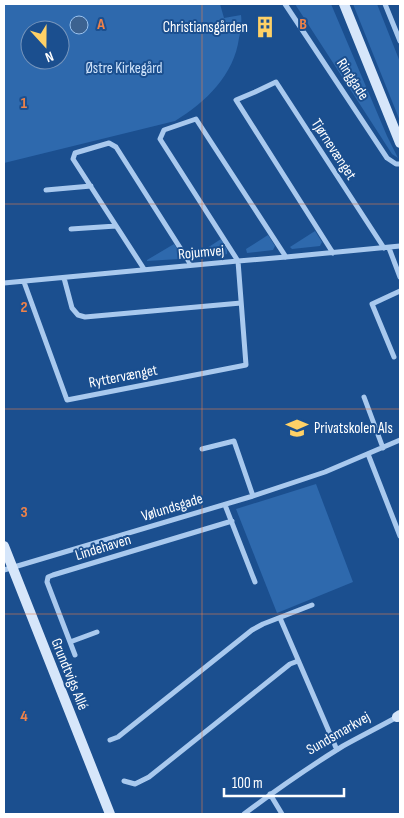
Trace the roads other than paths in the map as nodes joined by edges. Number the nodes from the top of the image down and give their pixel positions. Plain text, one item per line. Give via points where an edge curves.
1 (285, 4) edge
2 (344, 4) edge
3 (385, 4) edge
4 (400, 41) edge
5 (400, 143) edge
6 (400, 164) edge
7 (90, 186) junction
8 (46, 190) dead end
9 (116, 226) junction
10 (72, 229) dead end
11 (400, 246) edge
12 (386, 248) junction
13 (333, 252) junction
14 (286, 257) junction
15 (238, 260) junction
16 (191, 265) junction
17 (144, 270) junction
18 (400, 277) edge
19 (64, 278) junction
20 (24, 282) junction
21 (4, 283) edge
22 (400, 291) edge
23 (241, 303) junction
24 (394, 357) dead end
25 (364, 396) dead end
26 (400, 440) edge
27 (383, 448) junction
28 (202, 449) dead end
29 (368, 454) junction
30 (253, 496) junction
31 (225, 505) junction
32 (232, 521) junction
33 (400, 536) edge
34 (4, 546) edge
35 (8, 569) edge
36 (256, 582) dead end
37 (312, 605) dead end
38 (280, 618) junction
39 (97, 632) dead end
40 (70, 642) junction
41 (75, 655) dead end
42 (298, 660) junction
43 (399, 716) edge
44 (110, 740) dead end
45 (337, 750) junction
46 (124, 781) dead end
47 (270, 794) junction
48 (108, 814) edge
49 (244, 814) edge
50 (282, 814) edge

1 - 6 street, Ringgade via 387,158
2 - 5 street, Ringgade
3 - 4 street
7 - 8 street
7 - 9 street
7 - 16 street via 73,159 75,152 109,143 116,147
9 - 10 street
9 - 17 street
11 - 12 street, Rojumvej
12 - 13 street, Rojumvej
12 - 13 street, Tjørnevænget via 276,82 236,100
12 - 18 street
13 - 14 street, Rojumvej
14 - 15 street, Rojumvej
14 - 15 street via 196,119 164,130 160,139
15 - 16 street, Rojumvej
15 - 23 street, Ryttervænget
16 - 17 street, Rojumvej
17 - 19 street, Rojumvej
19 - 20 street, Rojumvej
19 - 23 street via 72,308 85,317
20 - 21 street, Rojumvej
20 - 23 street, Ryttervænget via 67,400 246,365
22 - 24 street via 372,304
25 - 27 street
26 - 27 street, Vølundsgade
27 - 29 street, Vølundsgade
28 - 30 street via 234,441
29 - 30 street, Vølundsgade
29 - 33 street
30 - 31 street, Vølundsgade
31 - 32 street
31 - 35 street, Vølundsgade
32 - 36 street
32 - 40 street, Lindehaven via 48,577 47,582
34 - 35 street, Grundtvigs Allé
35 - 48 street, Grundtvigs Allé
37 - 38 street
38 - 42 street
38 - 44 street via 252,630 118,737
39 - 40 street
40 - 41 street, Lindehaven
42 - 45 street
42 - 46 street via 149,777 136,784
43 - 45 street, Sundsmarkvej
45 - 47 street, Sundsmarkvej
47 - 49 street, Sundsmarkvej
47 - 50 street

